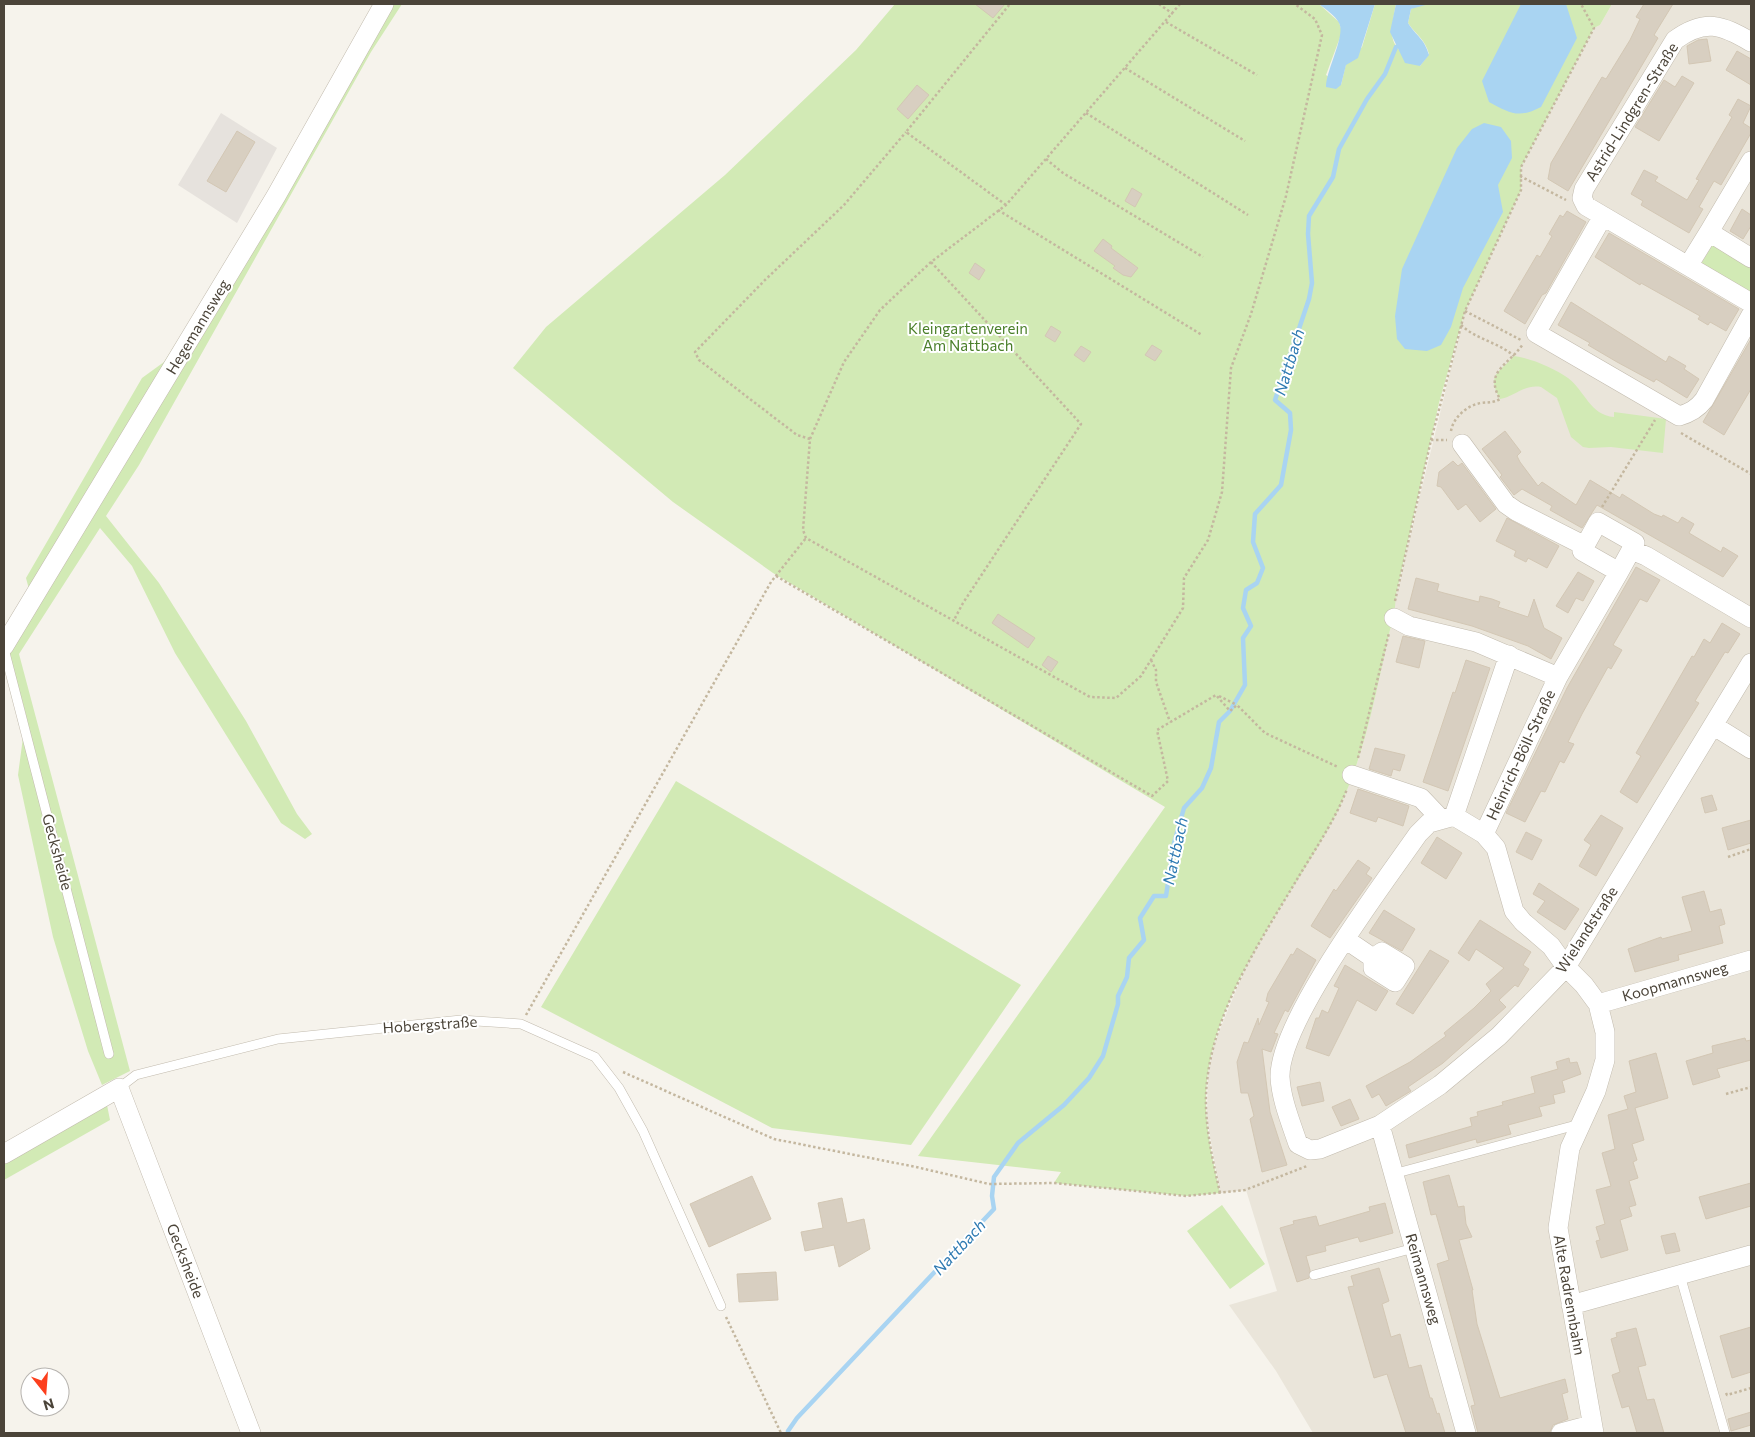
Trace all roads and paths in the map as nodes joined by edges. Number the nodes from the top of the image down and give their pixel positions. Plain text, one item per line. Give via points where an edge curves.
1 (384, 4) edge
2 (1010, 4) edge
3 (1159, 4) edge
4 (1180, 4) edge
5 (1295, 4) edge
6 (1581, 4) edge
7 (1173, 14) junction
8 (1166, 22) junction
9 (1751, 42) edge
10 (1125, 68) junction
11 (1257, 75) dead end
12 (1086, 113) junction
13 (906, 132) junction
14 (1245, 141) dead end
15 (1046, 160) junction
16 (1751, 161) edge
17 (1520, 176) junction
18 (1006, 205) junction
19 (1586, 206) junction
20 (998, 210) junction
21 (1248, 215) dead end
22 (1604, 216) junction
23 (1708, 232) junction
24 (1202, 257) dead end
25 (1751, 258) edge
26 (931, 262) junction
27 (1688, 266) junction
28 (1751, 303) edge
29 (1751, 316) edge
30 (1461, 325) junction
31 (1536, 333) junction
32 (1202, 335) dead end
33 (1514, 356) junction
34 (1662, 408) junction
35 (810, 439) junction
36 (1456, 442) joint
37 (1598, 522) junction
38 (806, 538) junction
39 (1585, 546) junction
40 (1631, 550) junction
41 (1619, 572) junction
42 (776, 576) junction
43 (1394, 618) junction
44 (1751, 618) edge
45 (954, 620) junction
46 (4, 648) edge
47 (1509, 656) junction
48 (1151, 660) junction
49 (1751, 663) edge
50 (1558, 677) junction
51 (1216, 695) junction
52 (1237, 705) junction
53 (1714, 726) junction
54 (1751, 749) edge
55 (1352, 775) junction
56 (1447, 817) junction
57 (1484, 834) junction
58 (1751, 849) edge
59 (1728, 857) dead end
60 (1346, 939) junction
61 (1372, 958) dead end
62 (1751, 960) edge
63 (1566, 967) junction
64 (1598, 1004) junction
65 (520, 1024) junction
66 (109, 1054) dead end
67 (597, 1060) junction
68 (1751, 1087) edge
69 (119, 1088) junction
70 (1726, 1094) dead end
71 (1582, 1124) junction
72 (1380, 1125) junction
73 (1320, 1149) junction
74 (4, 1154) edge
75 (1393, 1174) junction
76 (1220, 1193) junction
77 (1414, 1248) junction
78 (1751, 1255) edge
79 (1314, 1275) dead end
80 (1680, 1275) junction
81 (1570, 1305) junction
82 (721, 1306) joint
83 (1724, 1386) dead end
84 (1751, 1388) edge
85 (1592, 1429) edge
86 (251, 1433) edge
87 (781, 1433) edge
88 (1466, 1433) edge
89 (1561, 1433) edge
90 (1725, 1433) edge

1 - 46 street, Hegemannsweg via 276,196
2 - 13 path
3 - 7 path
4 - 7 path
5 - 48 path via 1315,20 1322,35 1286,196 1251,314 1231,368 1222,492 1208,540 1184,578 1183,608
6 - 17 path via 1594,28 1521,167
7 - 8 path
8 - 10 path
8 - 11 path
9 - 19 street, Astrid-Lindgren-Straße via 1730,30 1705,25 1676,40 1584,189 1582,198
10 - 12 path
10 - 14 path
12 - 15 path
12 - 21 path
13 - 18 path
13 - 35 path via 844,205 695,352 699,360 797,435
15 - 18 path
15 - 24 path
16 - 23 street
17 - 19 path via 1577,206
17 - 30 path via 1521,190 1464,311
18 - 20 path
19 - 22 street
20 - 26 path
20 - 32 path
22 - 27 street
22 - 31 street
23 - 25 street
23 - 27 street
26 - 35 path via 880,310 844,362
26 - 45 path via 1081,424 962,603
27 - 28 street
29 - 34 street via 1698,408 1679,416
30 - 33 path via 1471,334
30 - 43 path via 1404,556
31 - 33 path
31 - 34 street
33 - 36 path via 1493,379 1500,399 1472,406 1463,412 1452,426
34 - 37 path via 1601,510
35 - 38 path via 803,530
36 - 39 street via 1506,504
37 - 39 street
37 - 40 street via 1635,543
38 - 42 path
38 - 45 path
39 - 41 street via 1582,551
40 - 41 street, Heinrich-Böll-Straße
40 - 44 street
41 - 50 street, Heinrich-Böll-Straße
42 - 51 path via 1152,796 1168,781 1158,730
42 - 65 path
43 - 47 street, Heinrich-Böll-Straße via 1409,626 1476,642
43 - 55 path via 1360,755
45 - 48 path via 1090,697 1116,698 1141,676
46 - 66 lane, Gecksheide
47 - 50 street, Heinrich-Böll-Straße
47 - 56 street
48 - 51 path via 1170,724
49 - 53 street, Wielandstraße
50 - 57 street, Heinrich-Böll-Straße
51 - 52 path
51 - 52 path via 1230,711
52 - 55 path via 1265,733
53 - 54 street
53 - 63 street, Wielandstraße
55 - 56 street via 1422,798
55 - 76 path via 1332,822 1248,961 1214,1044 1208,1072 1206,1119
56 - 57 street
56 - 60 street via 1429,823 1418,834
57 - 63 street, Alte Radrennbahn via 1496,848 1514,911 1551,946
58 - 59 path
60 - 61 street
60 - 73 street via 1299,1018 1287,1046 1280,1077 1298,1144 1310,1150
62 - 64 street, Koopmannsweg
63 - 64 street, Alte Radrennbahn
63 - 72 street, Wielandstraße via 1499,1036 1440,1086
64 - 71 street, Alte Radrennbahn via 1605,1032 1605,1060
65 - 67 lane, Hobergstraße
65 - 69 lane, Hobergstraße via 461,1020 278,1039 136,1075
67 - 76 path via 774,1139 990,1184 1054,1183 1187,1196
67 - 82 lane, Hobergstraße via 619,1088 643,1131
68 - 70 path
69 - 74 street, Hobergstraße
69 - 86 street, Gecksheide
71 - 75 lane
71 - 81 street, Alte Radrennbahn via 1570,1148 1558,1228
72 - 73 street, Wielandstraße
72 - 75 street, Reimannsweg
73 - 76 path via 1305,1169 1246,1190
75 - 77 street, Reimannsweg
77 - 79 lane
77 - 88 street, Reimannsweg
78 - 80 street
80 - 81 street
80 - 90 lane
81 - 85 street, Alte Radrennbahn
82 - 87 path
83 - 84 path via 1727,1395
85 - 89 street

